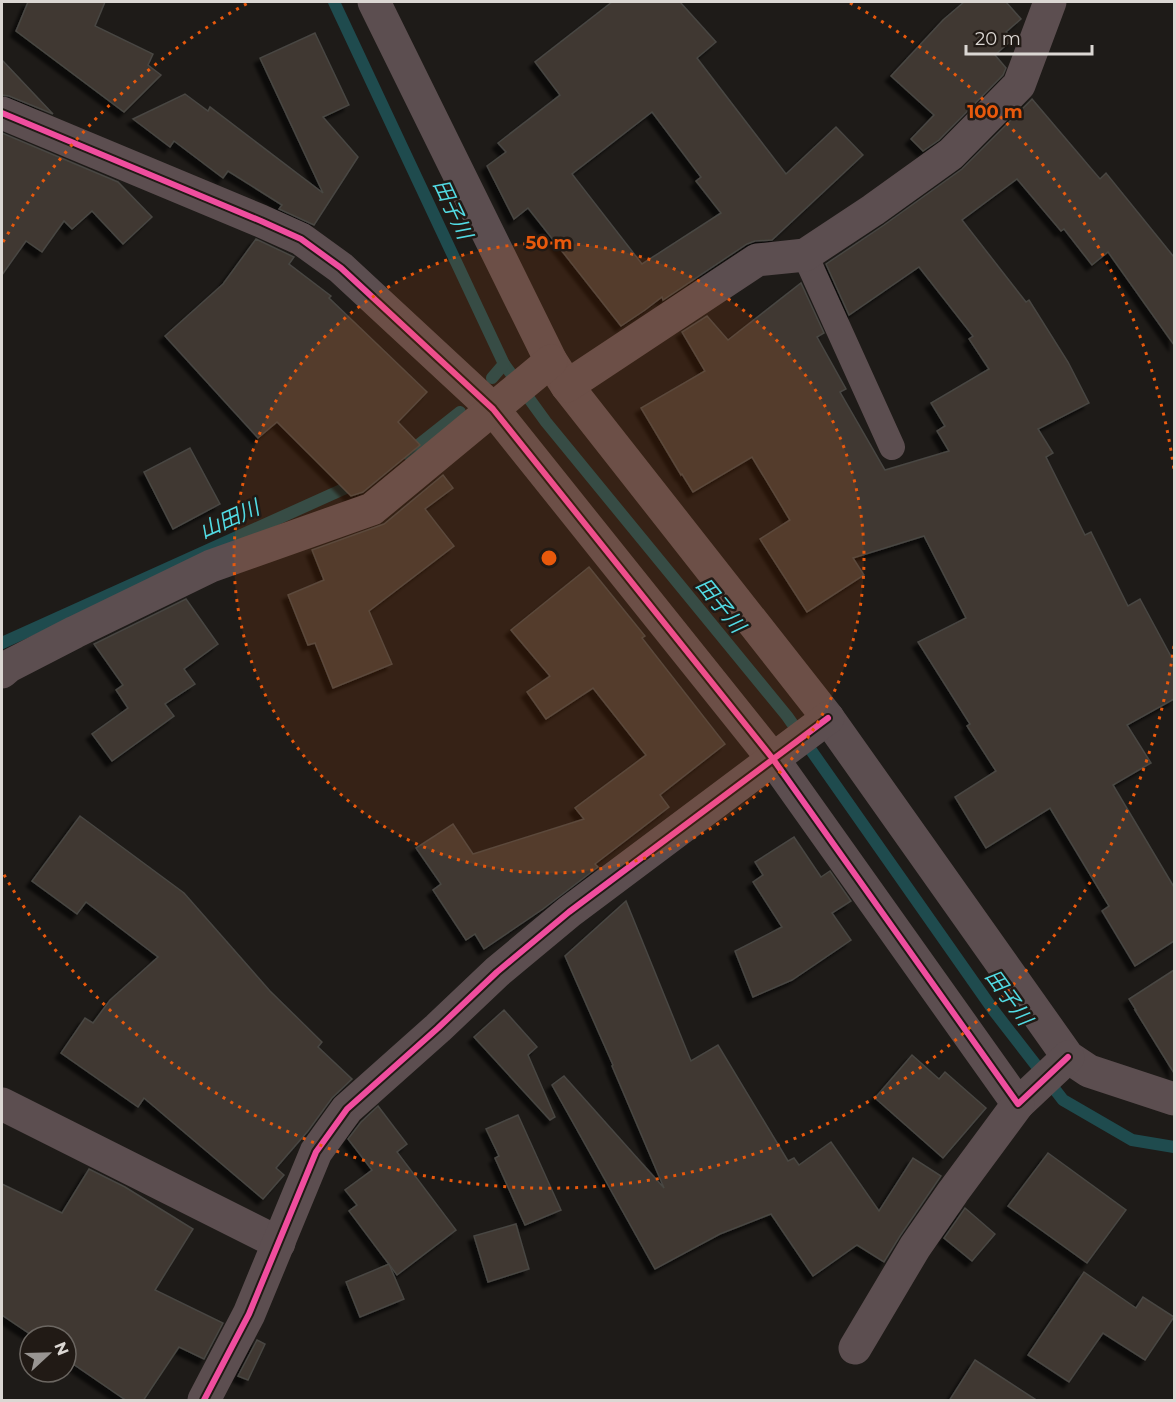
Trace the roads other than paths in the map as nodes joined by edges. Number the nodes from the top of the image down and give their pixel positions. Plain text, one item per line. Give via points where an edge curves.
1 (374, 2) edge
2 (1050, 2) edge
3 (2, 113) edge
4 (805, 255) junction
5 (552, 372) junction
6 (499, 404) junction
7 (892, 447) dead end
8 (2, 672) edge
9 (821, 723) junction
10 (779, 754) junction
11 (1062, 1063) junction
12 (1174, 1099) edge
13 (1022, 1100) junction
14 (2, 1104) edge
15 (279, 1243) junction
16 (855, 1348) dead end
17 (204, 1401) edge

1 - 5 street
2 - 4 street via 1019,85 951,154
3 - 6 street via 301,239 341,268
4 - 5 street via 757,260
4 - 7 lane
5 - 6 street
5 - 9 street
6 - 8 street via 372,509 211,566 66,636
6 - 10 street
9 - 10 street
9 - 11 street
10 - 13 street
10 - 15 street via 569,912 347,1109 316,1152
11 - 12 street
11 - 13 street
13 - 16 street via 921,1238
14 - 15 street
15 - 17 street via 249,1314

